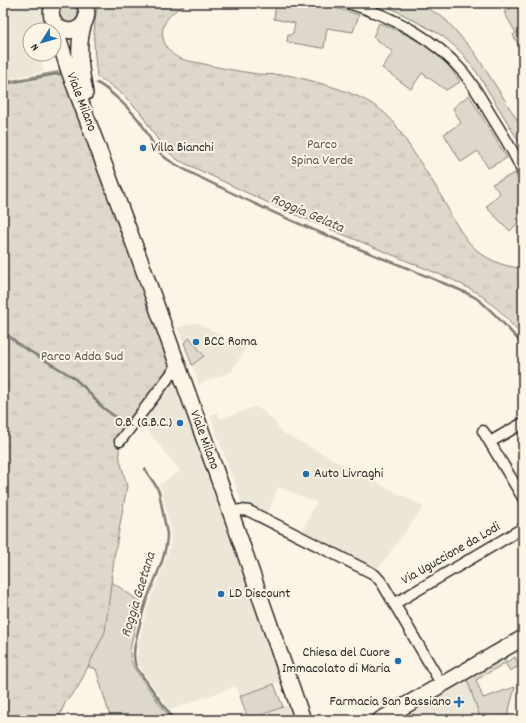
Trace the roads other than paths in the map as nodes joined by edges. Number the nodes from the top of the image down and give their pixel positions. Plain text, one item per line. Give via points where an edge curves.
1 (348, 3) edge
2 (51, 10) edge
3 (87, 11) edge
4 (103, 160) junction
5 (523, 173) edge
6 (178, 366) junction
7 (523, 423) edge
8 (483, 431) dead end
9 (120, 441) dead end
10 (490, 442) junction
11 (523, 498) edge
12 (230, 512) junction
13 (523, 528) edge
14 (394, 604) junction
15 (523, 638) edge
16 (442, 685) junction
17 (303, 720) edge
18 (380, 720) edge

1 - 5 street via 390,18 425,38 447,55 473,87
2 - 3 street via 59,28 68,31 77,29
2 - 4 street, Viale Milano via 69,71
3 - 4 street, Viale Milano via 80,37 80,68
4 - 6 street, Viale Milano
6 - 9 street
6 - 12 street, Viale Milano
7 - 10 street
8 - 10 street
10 - 11 street
12 - 14 street via 249,511 370,572 382,583
12 - 17 street, Viale Milano
13 - 14 street, Via Uguccione da Lodi
14 - 16 street
15 - 16 street
16 - 18 street

